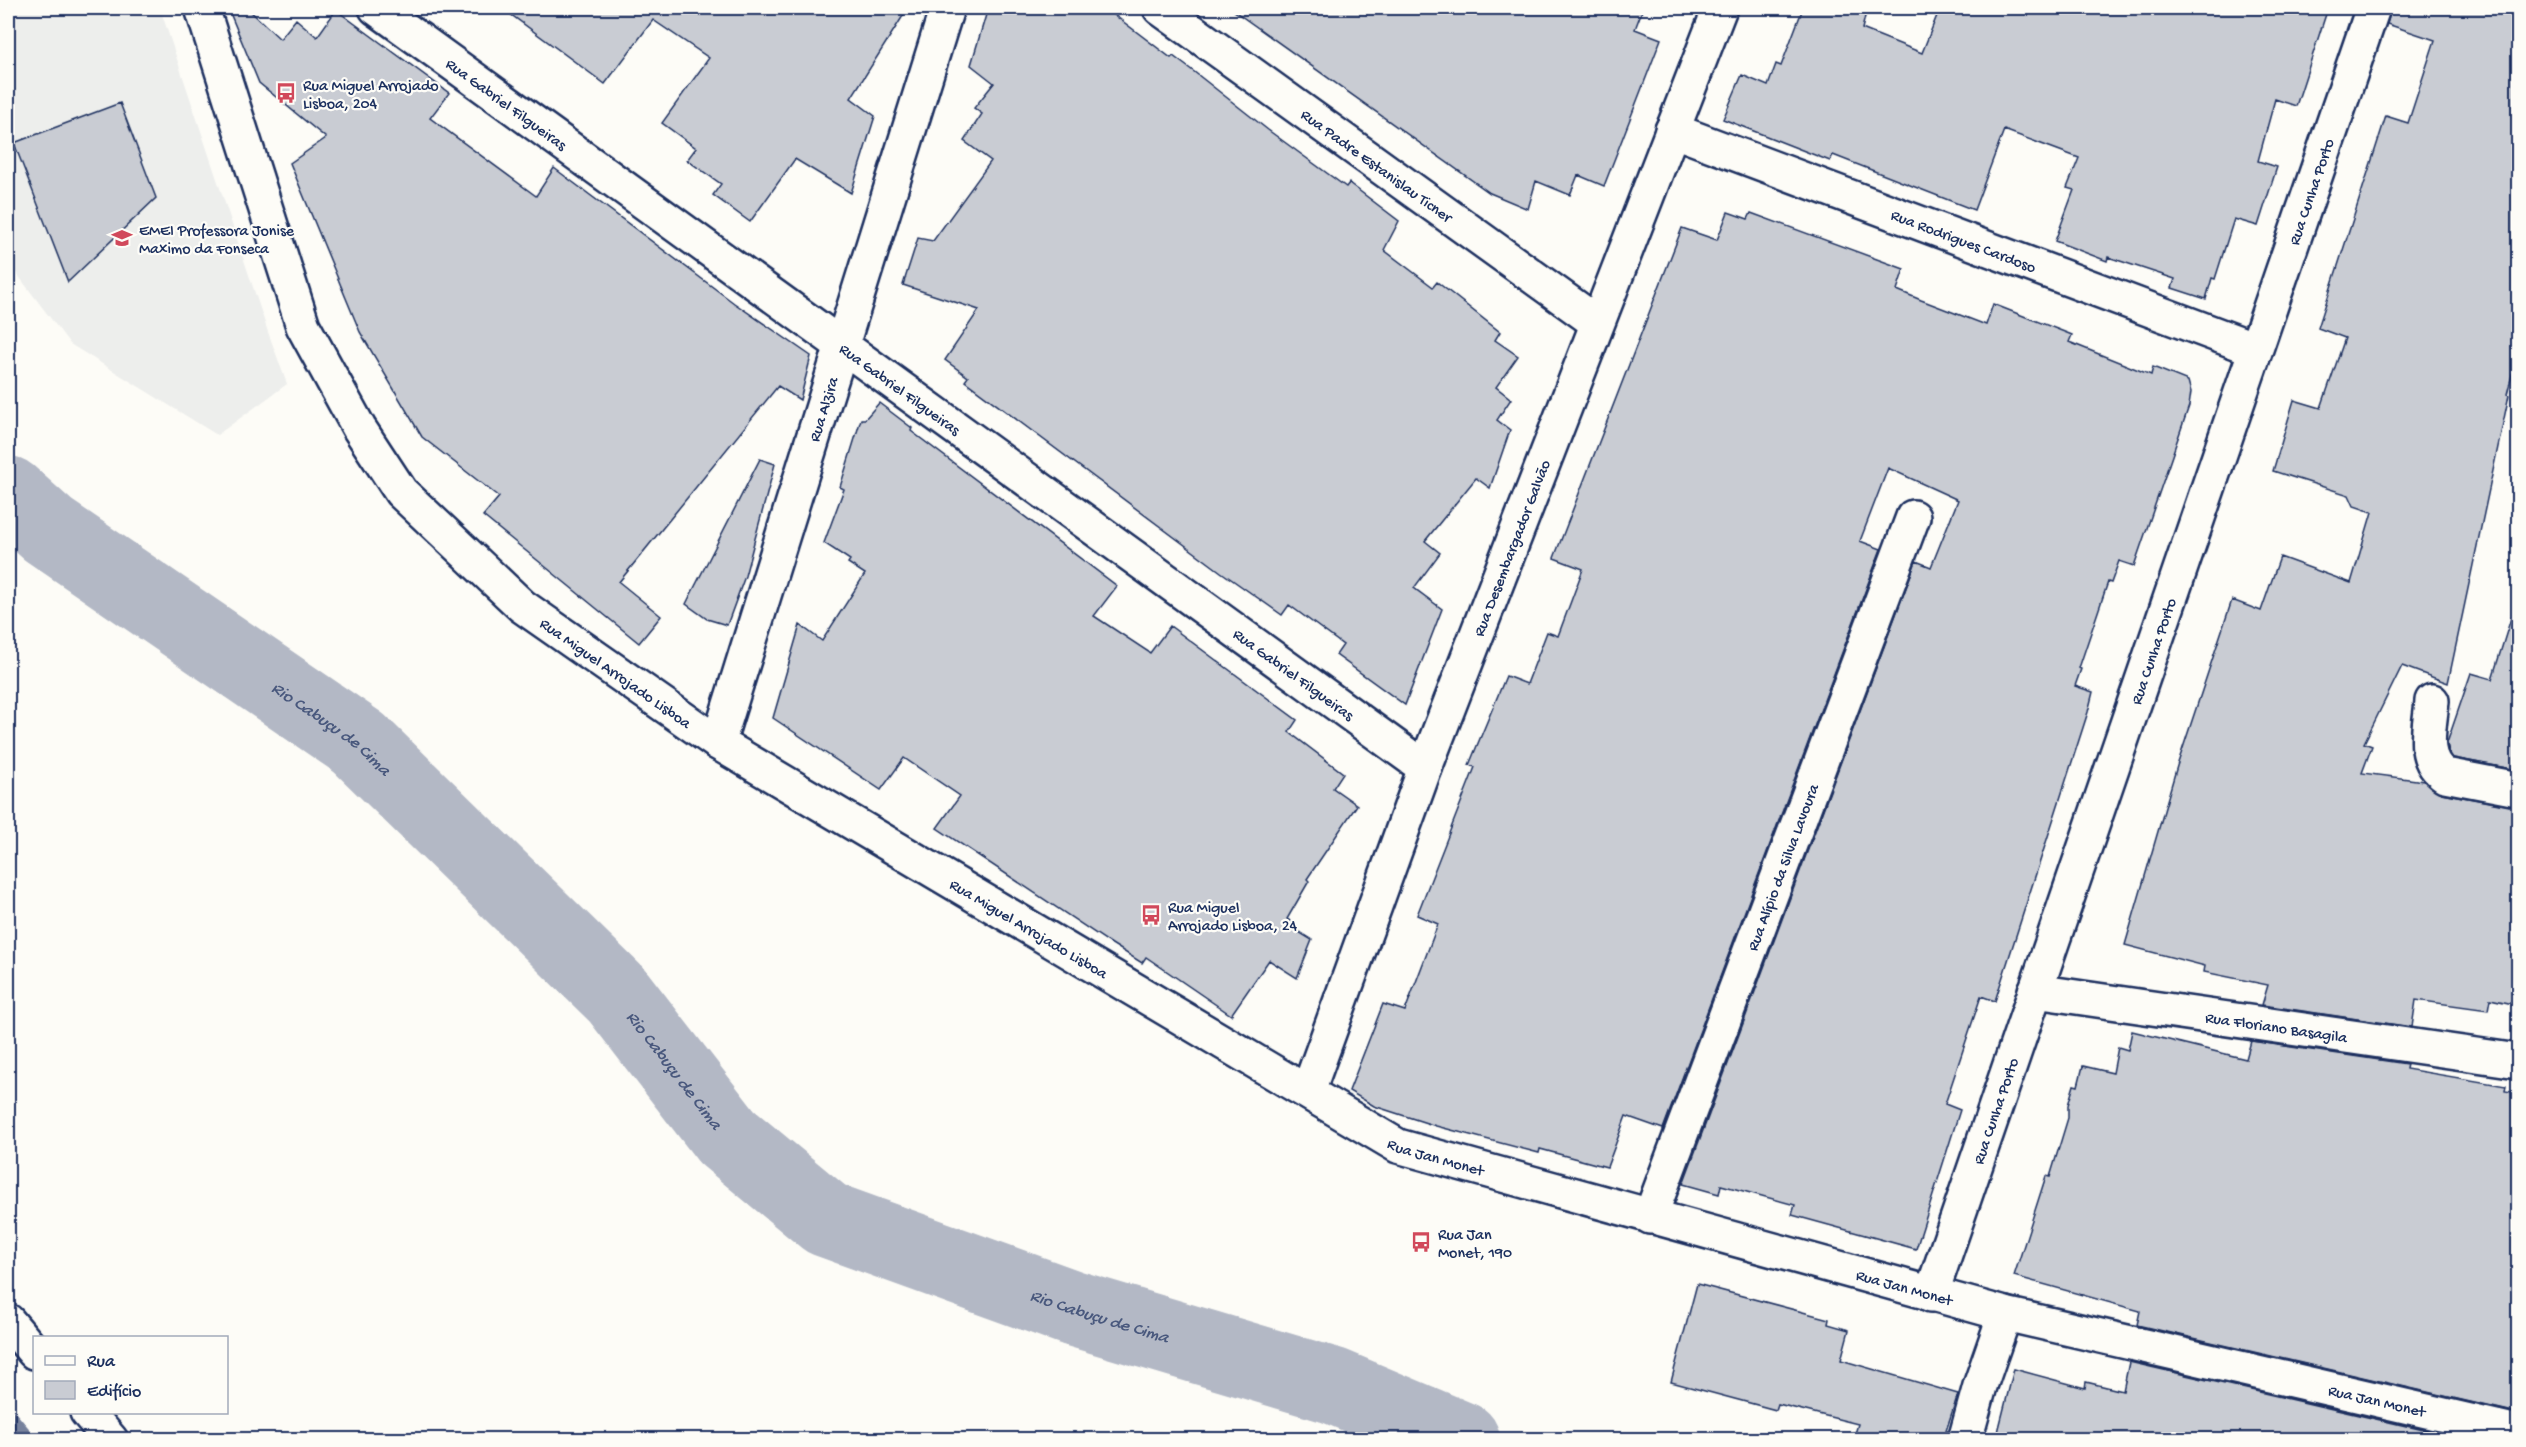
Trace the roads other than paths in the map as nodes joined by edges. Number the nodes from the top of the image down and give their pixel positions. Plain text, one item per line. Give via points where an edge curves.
1 (202, 8) edge
2 (376, 8) edge
3 (947, 8) edge
4 (1160, 8) edge
5 (1720, 8) edge
6 (2373, 8) edge
7 (1672, 130) junction
8 (1596, 322) junction
9 (842, 345) junction
10 (2255, 349) junction
11 (1913, 518) dead end
12 (2433, 701) dead end
13 (718, 743) junction
14 (1425, 768) junction
15 (2518, 789) edge
16 (2035, 991) junction
17 (2518, 1061) edge
18 (1308, 1091) junction
19 (1650, 1217) junction
20 (1931, 1295) junction
21 (2005, 1314) junction
22 (8, 1321) edge
23 (33, 1351) edge
24 (88, 1414) edge
25 (2518, 1432) edge
26 (111, 1440) edge
27 (1965, 1440) edge

1 - 13 street, Rua Miguel Arrojado Lisboa via 303,326 359,428 401,492 522,606
2 - 9 street, Rua Gabriel Filgueiras
3 - 9 street, Rua Alzira
4 - 8 street, Rua Padre Estanislau Ticner
5 - 7 street, Rua Desembargador Galvão
6 - 10 street, Rua Cunha Porto
7 - 8 street, Rua Desembargador Galvão
7 - 10 street, Rua Rodrigues Cardoso
8 - 14 street, Rua Desembargador Galvão
9 - 13 street, Rua Alzira
9 - 14 street, Rua Gabriel Filgueiras
10 - 16 street, Rua Cunha Porto
11 - 19 street, Rua Alípio da Silva Lavoura
12 - 15 street via 2428,749 2436,769 2445,775
13 - 18 street, Rua Miguel Arrojado Lisboa
14 - 18 street, Rua Desembargador Galvão
16 - 17 street, Rua Floriano Basagila
16 - 20 street, Rua Cunha Porto
18 - 19 street, Rua Jan Monet via 1398,1146
19 - 20 street, Rua Jan Monet
20 - 21 street, Rua Jan Monet
21 - 25 street, Rua Jan Monet
21 - 27 street
22 - 23 street
24 - 26 street

